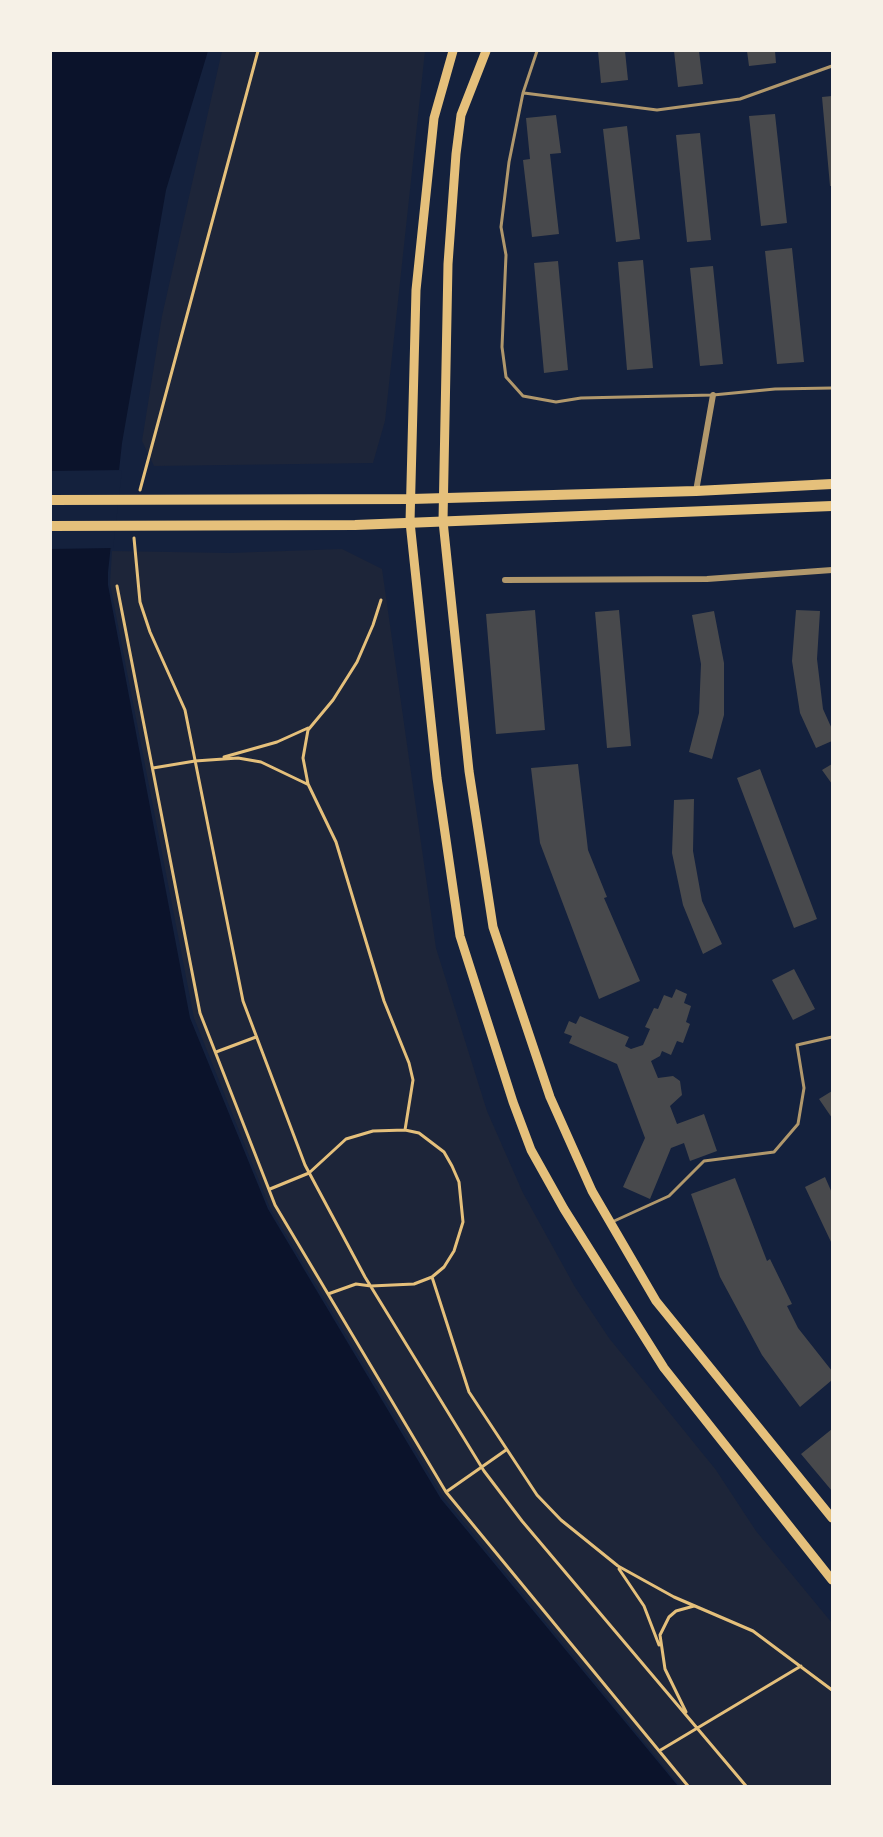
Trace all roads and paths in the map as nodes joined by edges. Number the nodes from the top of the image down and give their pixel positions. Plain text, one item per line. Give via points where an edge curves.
1 (258, 51) edge
2 (453, 51) edge
3 (486, 51) edge
4 (537, 51) edge
5 (832, 66) edge
6 (523, 93) junction
7 (832, 388) edge
8 (713, 395) junction
9 (832, 484) edge
10 (696, 491) junction
11 (443, 498) junction
12 (411, 499) junction
13 (51, 500) edge
14 (138, 501) dead end
15 (832, 506) edge
16 (443, 521) junction
17 (410, 522) junction
18 (51, 526) edge
19 (134, 535) dead end
20 (832, 570) edge
21 (505, 580) dead end
22 (117, 586) dead end
23 (381, 600) dead end
24 (311, 726) junction
25 (219, 758) junction
26 (195, 760) junction
27 (153, 768) junction
28 (308, 784) junction
29 (256, 1037) junction
30 (832, 1038) edge
31 (216, 1052) junction
32 (405, 1130) junction
33 (309, 1173) junction
34 (269, 1189) junction
35 (610, 1222) junction
36 (432, 1277) junction
37 (371, 1286) junction
38 (328, 1294) junction
39 (506, 1450) junction
40 (482, 1468) junction
41 (446, 1492) junction
42 (832, 1518) edge
43 (618, 1566) junction
44 (832, 1580) edge
45 (696, 1606) junction
46 (660, 1647) junction
47 (801, 1666) junction
48 (832, 1690) edge
49 (692, 1721) junction
50 (698, 1729) junction
51 (659, 1751) junction
52 (688, 1786) edge
53 (746, 1786) edge

1 - 14 path
2 - 12 main road via 434,118 416,290
3 - 11 main road via 461,115 456,154 448,264
4 - 6 lane
5 - 6 lane via 740,99 657,111
6 - 8 lane via 501,227 506,255 502,347 506,377 523,396 556,402
7 - 8 lane
8 - 10 street
9 - 10 main road
10 - 11 main road
11 - 12 main road
11 - 16 main road
12 - 13 main road
12 - 17 main road
15 - 16 main road
16 - 17 main road
16 - 35 main road via 469,771 493,927 550,1097
17 - 18 main road
17 - 44 main road via 437,778 460,936 531,1150 664,1368
19 - 26 path via 140,602 185,710
20 - 21 street via 707,579
22 - 27 path
23 - 24 path via 357,662
24 - 25 path via 278,742
24 - 28 path via 303,758
25 - 26 path
25 - 28 path via 261,762
26 - 27 path
26 - 29 path via 243,1001
27 - 31 path via 200,1013
28 - 32 path via 336,842 384,1001 409,1063 413,1080
29 - 31 path
29 - 33 path
30 - 35 lane via 798,1045 804,1088 798,1124 774,1152 704,1161 669,1196
31 - 34 path
32 - 33 path via 373,1131 346,1139
32 - 36 path via 418,1133 444,1152 459,1182 463,1222 460,1237 444,1267
33 - 34 path
33 - 37 path
34 - 38 path
35 - 42 main road via 656,1301
36 - 37 path via 414,1284
36 - 39 path via 469,1392
37 - 38 path via 356,1284
37 - 40 path
38 - 41 path
39 - 40 path
39 - 43 path via 537,1495 561,1520
40 - 41 path
40 - 49 path via 522,1521
41 - 51 path
43 - 45 path
43 - 46 path via 644,1606
45 - 46 path via 669,1617 663,1625
45 - 47 path via 753,1631
46 - 49 path via 665,1669
47 - 48 path
47 - 50 path
49 - 50 path
50 - 51 path
50 - 53 path
51 - 52 path

